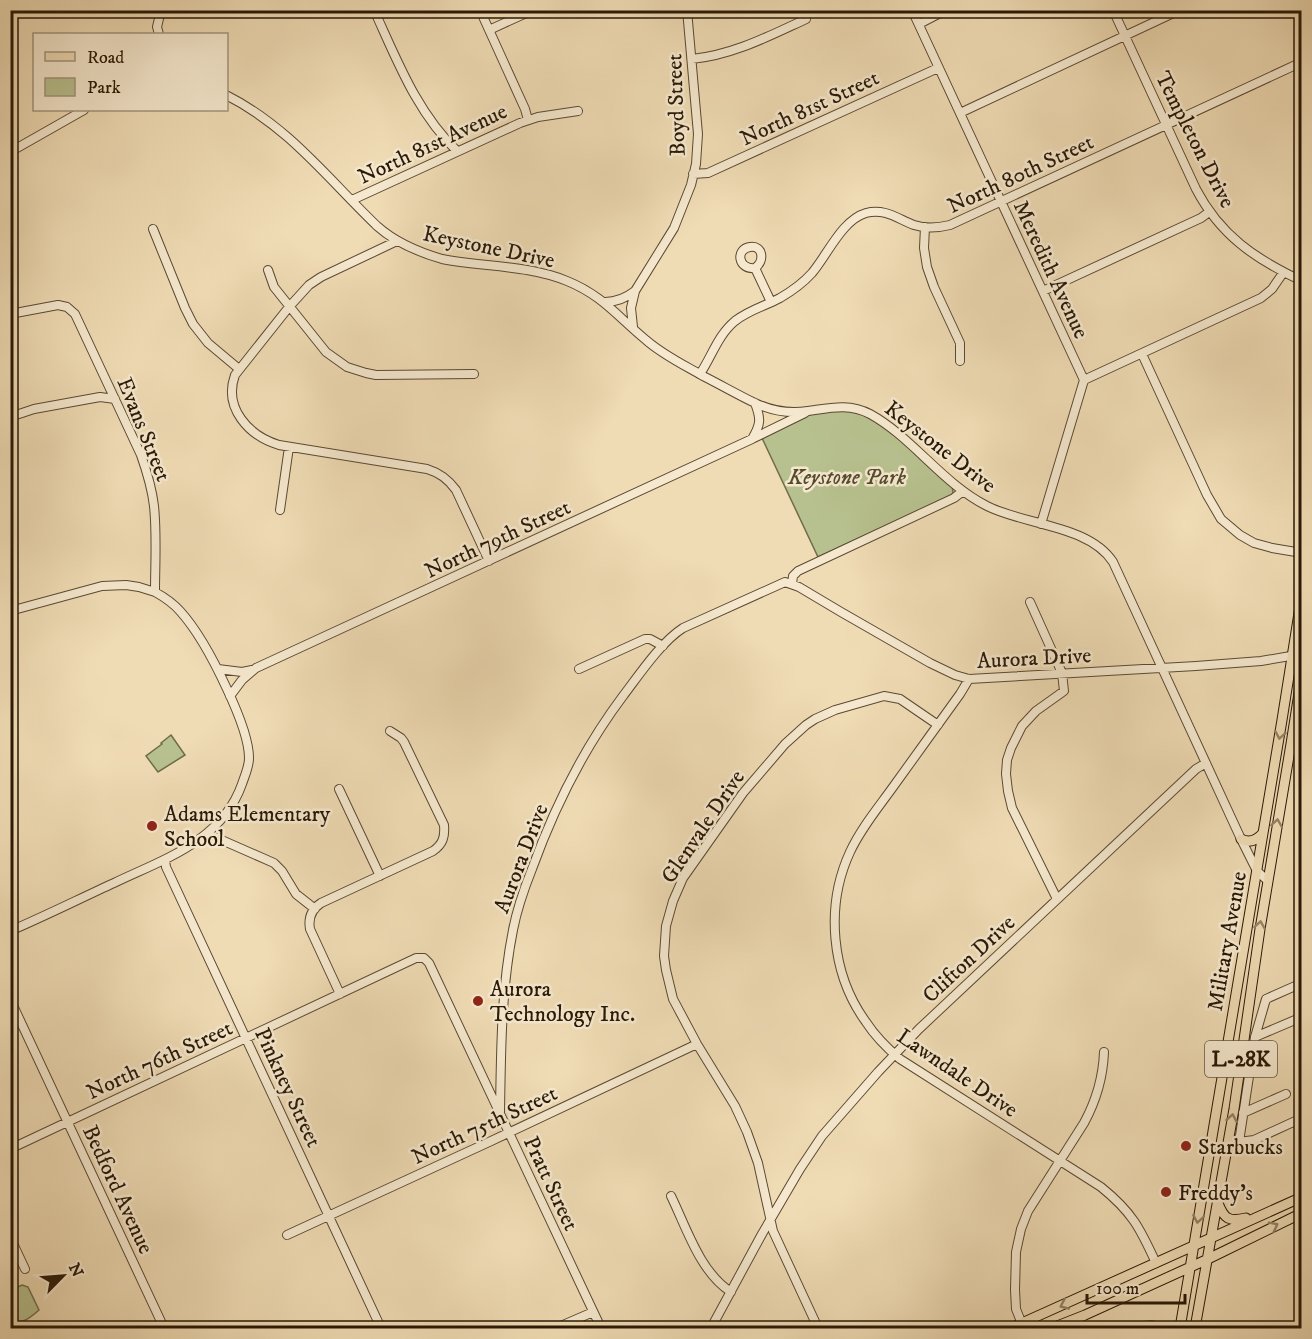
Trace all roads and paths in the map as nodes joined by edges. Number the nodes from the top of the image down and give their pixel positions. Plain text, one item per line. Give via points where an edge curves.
1 (161, 10) edge
2 (374, 10) edge
3 (480, 10) edge
4 (533, 10) edge
5 (687, 10) edge
6 (912, 10) edge
7 (946, 10) edge
8 (1113, 10) edge
9 (1180, 10) edge
10 (1299, 10) edge
11 (1302, 17) edge
12 (806, 18) dead end
13 (919, 24) junction
14 (489, 30) junction
15 (157, 32) edge
16 (1125, 36) junction
17 (692, 59) junction
18 (1302, 62) edge
19 (938, 68) junction
20 (228, 96) edge
21 (82, 111) edge
22 (578, 111) dead end
23 (960, 113) junction
24 (528, 120) junction
25 (1166, 125) junction
26 (457, 151) junction
27 (10, 152) edge
28 (693, 174) junction
29 (352, 200) junction
30 (1001, 202) junction
31 (1209, 212) junction
32 (926, 227) junction
33 (153, 229) dead end
34 (397, 241) junction
35 (755, 267) dead end
36 (268, 270) dead end
37 (1283, 273) junction
38 (1302, 281) edge
39 (635, 291) junction
40 (1043, 291) junction
41 (604, 302) junction
42 (771, 302) junction
43 (289, 307) junction
44 (10, 314) edge
45 (633, 327) junction
46 (1142, 354) junction
47 (960, 361) dead end
48 (239, 369) junction
49 (474, 374) dead end
50 (700, 374) junction
51 (1084, 380) junction
52 (115, 399) junction
53 (755, 403) junction
54 (808, 411) junction
55 (10, 417) edge
56 (752, 439) junction
57 (289, 447) junction
58 (963, 491) junction
59 (280, 510) dead end
60 (1041, 524) junction
61 (1302, 553) edge
62 (489, 561) junction
63 (792, 584) junction
64 (154, 592) junction
65 (1302, 594) edge
66 (1030, 602) dead end
67 (10, 611) edge
68 (663, 646) junction
69 (1297, 655) edge
70 (1162, 667) junction
71 (256, 668) junction
72 (218, 669) junction
73 (579, 669) dead end
74 (1062, 673) junction
75 (1302, 674) edge
76 (969, 679) junction
77 (230, 696) junction
78 (938, 724) junction
79 (390, 731) dead end
80 (1206, 763) junction
81 (339, 789) dead end
82 (1263, 833) junction
83 (208, 834) junction
84 (1241, 840) junction
85 (165, 860) junction
86 (1257, 871) junction
87 (380, 876) junction
88 (1268, 881) junction
89 (1057, 899) junction
90 (315, 909) junction
91 (10, 931) edge
92 (422, 958) joint
93 (1302, 983) edge
94 (340, 994) junction
95 (10, 999) edge
96 (1302, 1017) edge
97 (1255, 1037) junction
98 (246, 1038) junction
99 (697, 1044) junction
100 (1104, 1052) dead end
101 (894, 1054) junction
102 (1286, 1094) dead end
103 (500, 1112) junction
104 (1243, 1113) junction
105 (1302, 1118) edge
106 (68, 1122) junction
107 (509, 1132) junction
108 (10, 1149) edge
109 (1060, 1161) junction
110 (672, 1196) dead end
111 (1302, 1197) edge
112 (1218, 1202) junction
113 (1268, 1212) junction
114 (1302, 1213) edge
115 (329, 1216) junction
116 (771, 1219) junction
117 (287, 1235) dead end
118 (10, 1237) edge
119 (1212, 1238) junction
120 (1194, 1246) junction
121 (1208, 1259) junction
122 (1156, 1263) junction
123 (1191, 1268) junction
124 (25, 1269) dead end
125 (731, 1292) junction
126 (593, 1311) junction
127 (1022, 1324) junction
128 (1053, 1328) edge
129 (165, 1329) edge
130 (381, 1329) edge
131 (556, 1329) edge
132 (601, 1329) edge
133 (711, 1329) edge
134 (818, 1329) edge
135 (1011, 1329) edge
136 (1068, 1329) edge
137 (1124, 1329) edge
138 (1169, 1329) edge
139 (1180, 1329) edge
140 (1196, 1329) edge

1 - 15 street
2 - 26 street via 419,103
3 - 14 street
4 - 14 street
5 - 17 street, Boyd Street
6 - 13 street, Meredith Avenue
7 - 13 street
8 - 16 street, Templeton Drive
9 - 16 street
10 - 11 street
12 - 17 street via 734,50
13 - 19 street, Meredith Avenue
14 - 24 street
16 - 23 street
16 - 25 street, Templeton Drive
17 - 28 street, Boyd Street via 698,134
18 - 25 street, North 80th Street
19 - 23 street, Meredith Avenue
19 - 28 street, North 81st Street via 708,172
20 - 29 street, Keystone Drive via 279,129
21 - 27 street
22 - 24 street, North 81st Avenue
23 - 30 street, Meredith Avenue
24 - 26 street, North 81st Avenue
25 - 30 street, North 80th Street
25 - 31 street, Templeton Drive
26 - 29 street, North 81st Avenue
28 - 39 street, Boyd Street via 674,228
29 - 34 street, Keystone Drive
30 - 32 street, North 80th Street via 950,225
30 - 40 street, Meredith Avenue
31 - 37 street, Templeton Drive via 1240,245
31 - 40 street
32 - 42 street, North 80th Street via 880,211 860,215 846,226 805,280
32 - 47 street via 927,267 960,344
33 - 48 street via 193,324 208,343
34 - 41 street, Keystone Drive via 442,259 553,276
34 - 43 street via 315,281
35 - 42 street
36 - 43 street via 274,287
37 - 38 street, Templeton Drive
37 - 46 street via 1261,298
39 - 41 street
39 - 45 street, Boyd Street via 631,308
40 - 51 street, Meredith Avenue
41 - 45 street, Keystone Drive
42 - 50 street, North 80th Street via 729,327
43 - 48 street
43 - 49 street via 326,352 354,370 376,375
44 - 52 street, Evans Street via 58,305 67,307 75,314
45 - 50 street, Keystone Drive via 663,353
46 - 51 street
46 - 61 street via 1221,519 1254,543
48 - 57 street via 232,392 241,418 262,439
50 - 53 street, Keystone Drive
51 - 60 street
52 - 55 street via 83,400
52 - 64 street, Evans Street via 141,456 151,490 156,527
53 - 54 street, Keystone Drive via 780,412
53 - 56 street via 760,422
54 - 56 street, North 79th Street
54 - 58 street, Keystone Drive via 843,406 869,413
56 - 62 street, North 79th Street
57 - 59 street
57 - 62 street via 438,473 456,490
58 - 60 street, Keystone Drive via 1000,512
58 - 63 street via 798,571
60 - 70 street, Keystone Drive via 1075,534 1110,556
62 - 71 street, North 79th Street
63 - 68 street, Aurora Drive via 785,582 683,628
63 - 76 street, Aurora Drive via 932,664
64 - 67 street via 133,586 102,586
64 - 72 street via 179,610
65 - 69 main road, Military Avenue / L-28K
66 - 74 street
68 - 73 street via 645,639
68 - 103 street, Aurora Drive via 616,705 586,753 552,819 526,884 513,929 505,982
69 - 70 street, Aurora Drive
69 -> 82 main road, Military Avenue / L-28K
70 - 74 street, Aurora Drive
70 - 80 street, Keystone Drive
71 - 72 street, North 79th Street via 242,672
71 - 77 street, North 79th Street
72 - 77 street
74 - 76 street, Aurora Drive
74 - 89 street via 1064,691 1022,726 1011,748 1006,774 1012,808
88 -> 75 main road, Military Avenue / L-28K
76 - 78 street, Lawndale Drive
77 - 83 street via 248,746 248,769 239,794
78 - 99 street, Glenvale Drive via 904,701 891,697 835,710 797,733 743,794 683,878 666,926 664,956 669,986
78 - 101 street, Lawndale Drive via 857,838 843,869 836,900 835,942 844,982 864,1020
79 - 87 street via 404,742 444,825 444,838 433,851
80 - 84 street, Keystone Drive
80 - 89 street, Clifton Drive
81 - 87 street
82 - 84 main road via 1254,841
82 - 86 main road, Military Avenue / L-28K
83 - 85 street
83 - 90 street via 274,863 296,894
84 - 86 street, Keystone Drive
85 - 91 street
85 - 98 street, Pinkney Street
86 - 88 street, Keystone Drive
86 -> 120 main road, Military Avenue / L-28K
87 - 90 street
112 -> 88 main road, Military Avenue / L-28K
89 - 101 street, Clifton Drive
90 - 94 street via 310,916 310,929
92 - 94 street, North 76th Street
92 - 103 street, Pratt Street via 429,963
93 - 97 street via 1266,999
94 - 98 street, North 76th Street
95 - 106 street, Bedford Avenue
96 - 97 street
97 - 104 street
98 - 106 street, North 76th Street
98 - 115 street, Pinkney Street
99 - 107 street, North 75th Street
99 - 116 street, Glenvale Drive via 747,1132
100 - 109 street via 1102,1077 1092,1108
101 - 109 street, Lawndale Drive
101 - 116 street, Clifton Drive via 822,1136
102 - 104 street
103 - 107 street, Pratt Street
104 - 105 street via 1239,1142 1254,1140
106 - 108 street, North 76th Street
106 - 129 street, Bedford Avenue
107 - 115 street, North 75th Street
107 - 126 street, Pratt Street
109 - 122 street, Lawndale Drive via 1103,1189 1128,1212
109 - 127 street via 1028,1212 1018,1240 1016,1306
110 - 125 street via 706,1268
111 - 113 main road
112 - 113 main road via 1230,1220
112 - 119 main road, Military Avenue / L-28K
113 - 119 main road
121 -> 114 main road
115 - 117 street, North 75th Street
115 - 130 street, Pinkney Street
116 - 125 street, Clifton Drive
116 - 134 street, Glenvale Drive
118 - 124 street
119 - 120 main road
119 - 121 main road, Military Avenue / L-28K
120 - 122 main road
120 - 123 main road, Military Avenue / L-28K
121 - 123 main road
121 - 140 main road, Military Avenue / L-28K
122 -> 127 main road
123 - 128 main road
123 - 139 main road, Military Avenue / L-28K
125 - 133 street, Clifton Drive
126 - 131 street
126 - 132 street, Pratt Street
127 - 135 main road
128 - 136 main road
137 - 138 main road

